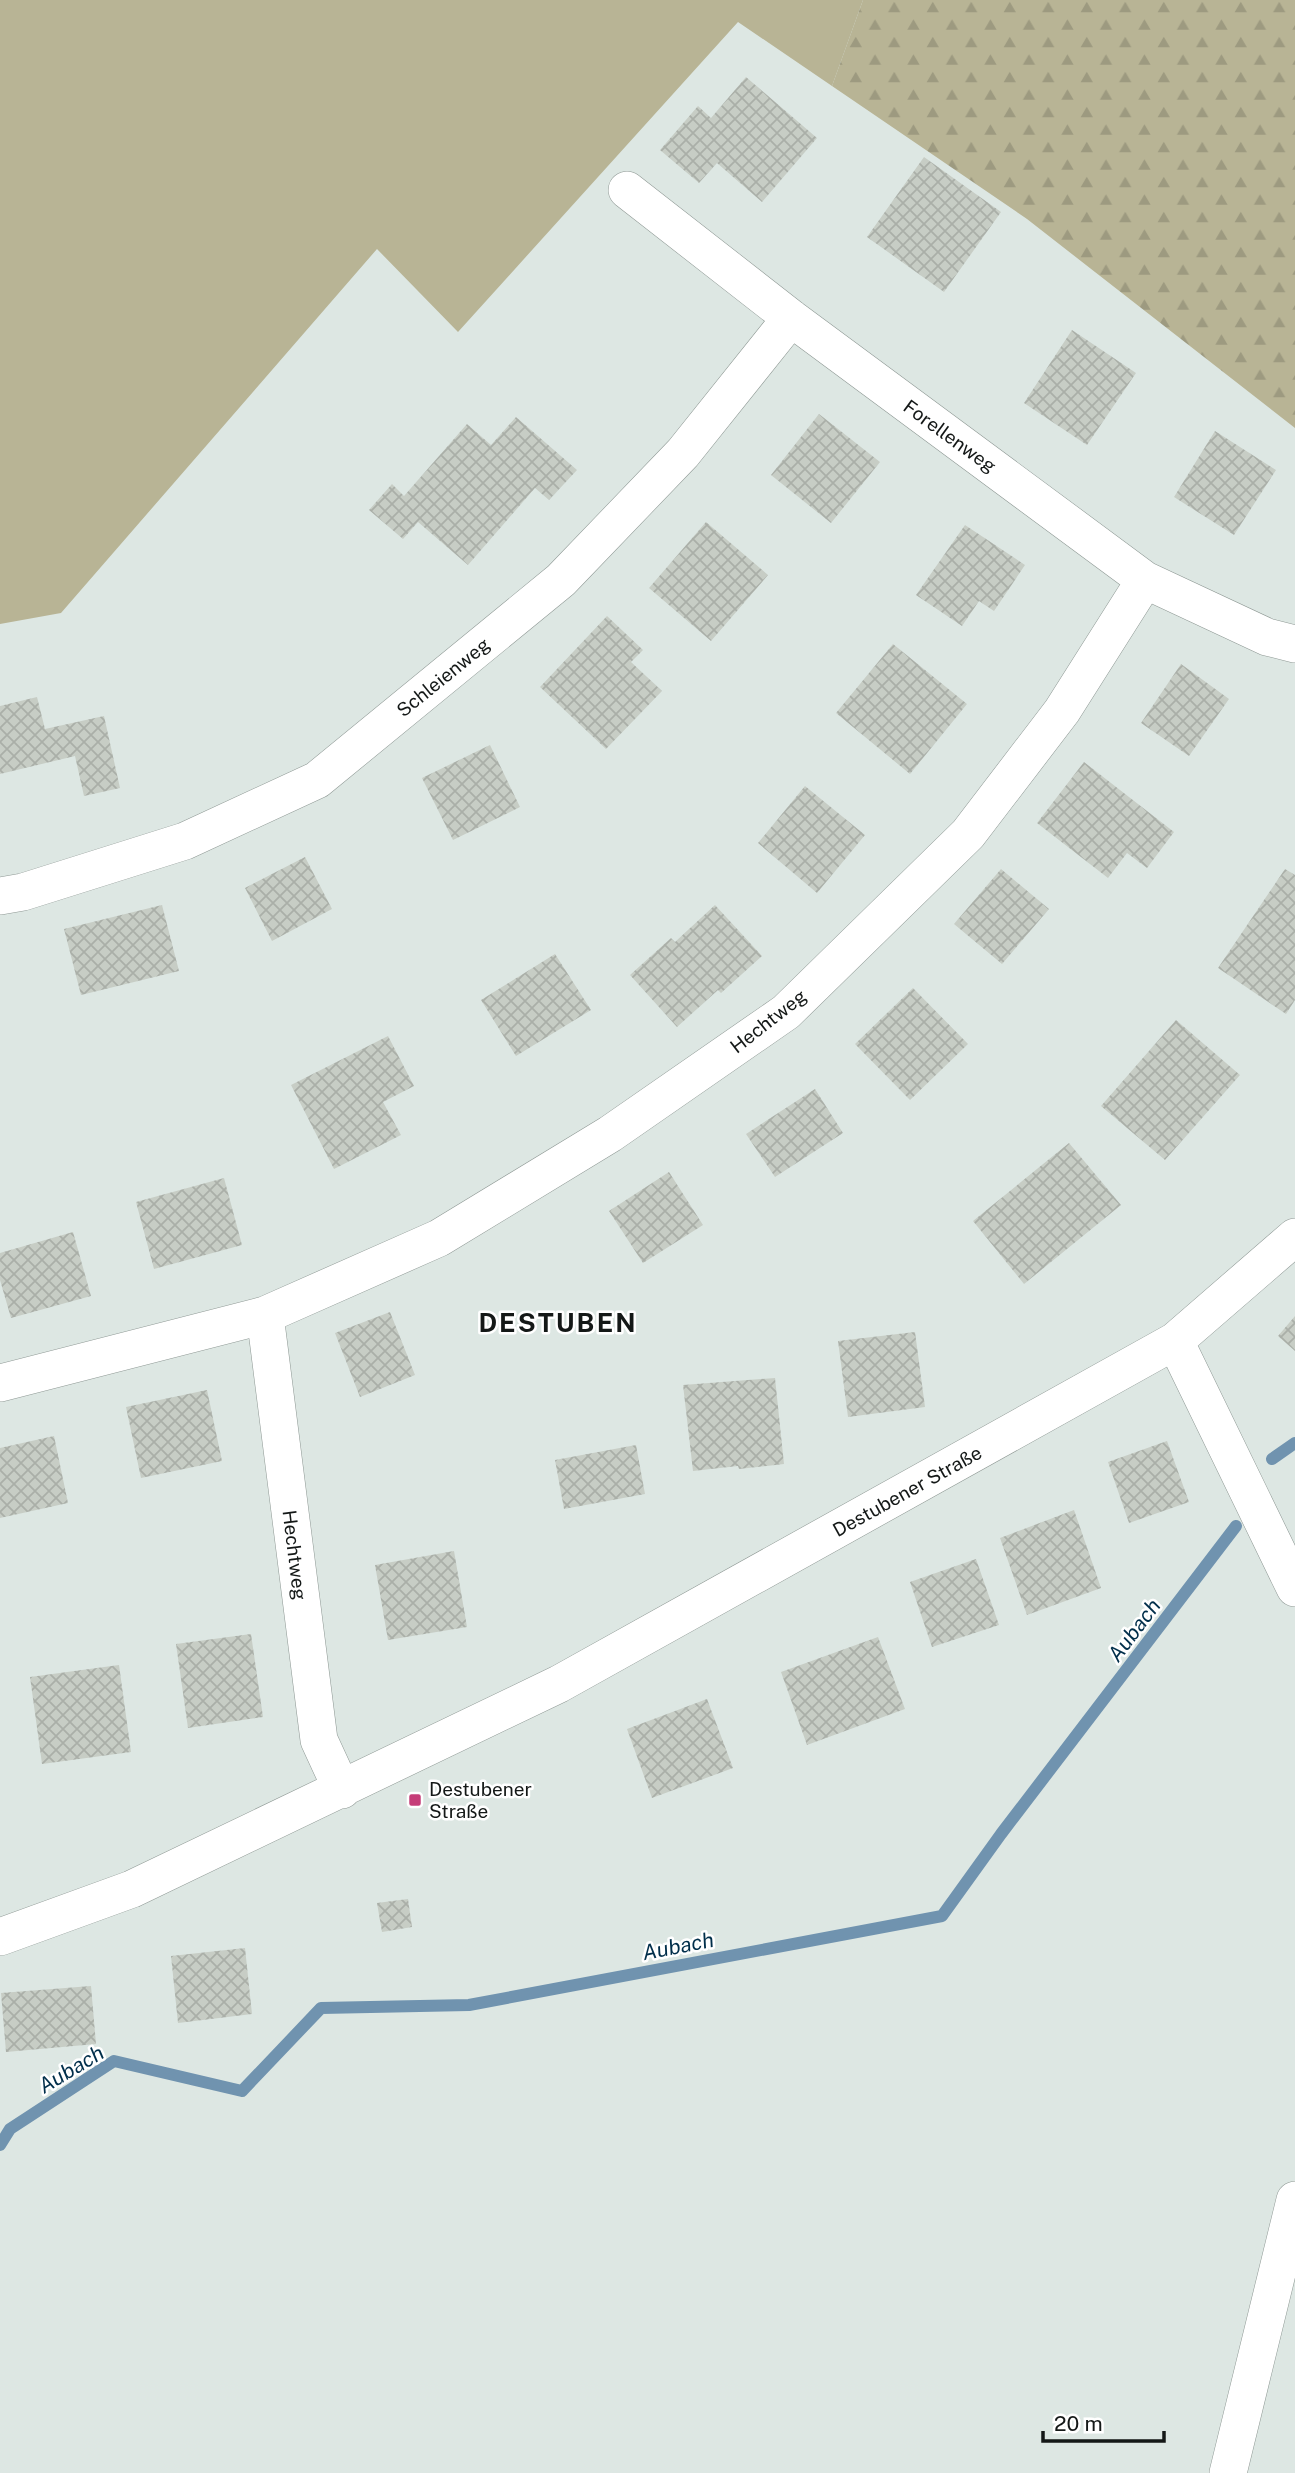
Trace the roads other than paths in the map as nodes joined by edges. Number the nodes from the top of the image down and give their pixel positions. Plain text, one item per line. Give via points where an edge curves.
1 (627, 190) dead end
2 (791, 318) junction
3 (1145, 580) junction
4 (1295, 644) edge
5 (0, 896) edge
6 (1295, 1237) edge
7 (265, 1315) junction
8 (1175, 1341) junction
9 (0, 1383) edge
10 (1295, 1588) edge
11 (342, 1790) junction
12 (0, 1937) edge
13 (1295, 2200) edge
14 (1228, 2473) edge

1 - 2 street, Forellenweg
2 - 3 street, Forellenweg
2 - 5 street, Schleienweg via 683,453 561,580 317,780 185,841
3 - 4 street, Forellenweg via 1267,637
3 - 7 street, Hechtweg via 1062,711 968,834 786,1013 610,1134 439,1238
6 - 8 street, Destubener Straße
7 - 9 street, Hechtweg
7 - 11 street, Hechtweg via 319,1740
8 - 10 street
8 - 11 street, Destubener Straße via 559,1685
11 - 12 street, Destubener Straße via 132,1889
13 - 14 street

